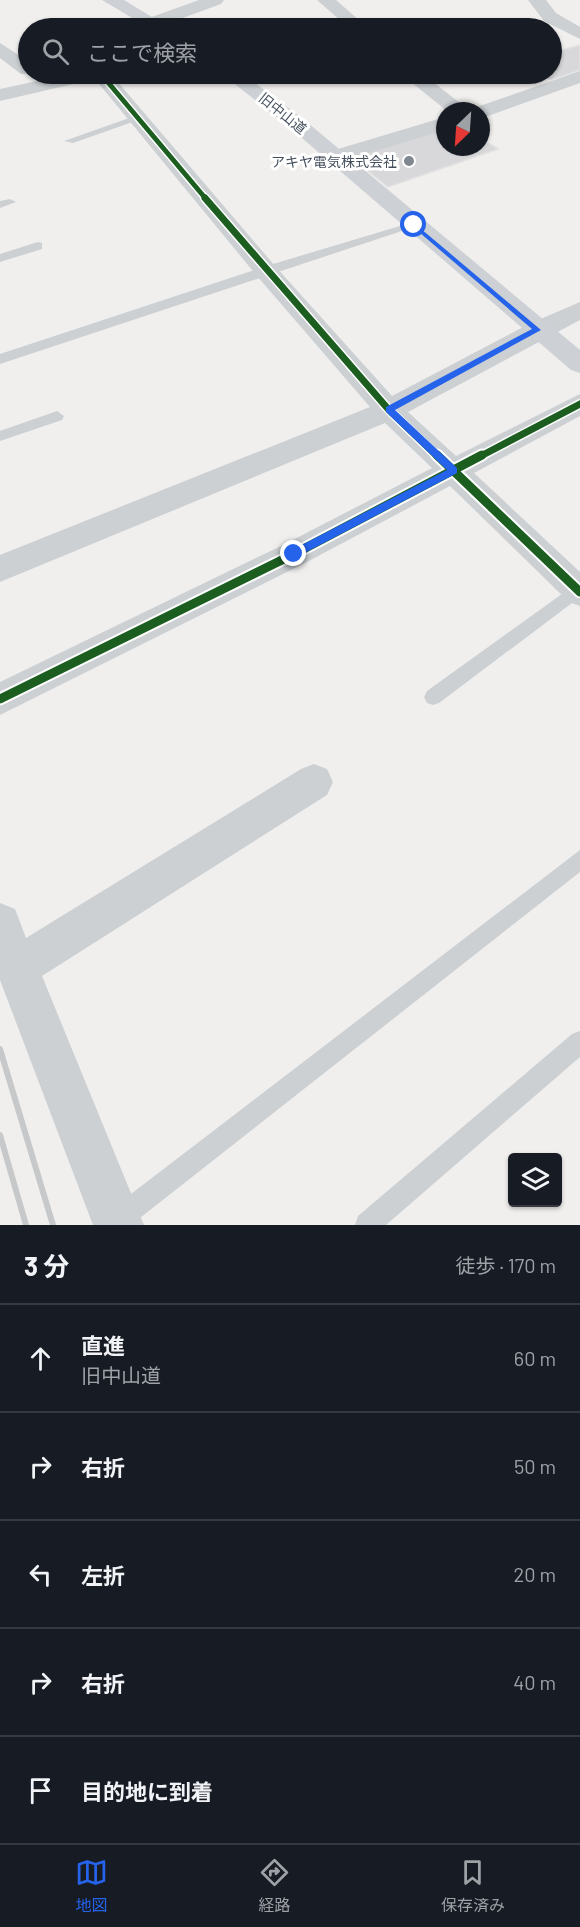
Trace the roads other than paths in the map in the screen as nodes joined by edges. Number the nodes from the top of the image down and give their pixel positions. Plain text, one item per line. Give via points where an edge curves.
1 (111, 0) edge
2 (215, 0) edge
3 (326, 0) edge
4 (537, 0) edge
5 (143, 18) edge
6 (175, 18) edge
7 (347, 18) edge
8 (552, 18) edge
9 (562, 24) edge
10 (577, 32) edge
11 (562, 33) edge
12 (0, 49) edge
13 (18, 62) edge
14 (580, 77) edge
15 (562, 83) edge
16 (27, 84) edge
17 (109, 84) edge
18 (244, 84) edge
19 (424, 84) edge
20 (560, 84) edge
21 (0, 94) edge
22 (448, 102) edge
23 (490, 109) edge
24 (136, 119) junction
25 (436, 126) edge
26 (69, 141) dead end
27 (336, 157) junction
28 (414, 225) junction
29 (38, 246) dead end
30 (0, 258) edge
31 (266, 271) junction
32 (580, 310) edge
33 (538, 330) junction
34 (0, 359) edge
35 (580, 364) edge
36 (580, 404) edge
37 (389, 410) junction
38 (57, 416) dead end
39 (0, 436) edge
40 (454, 470) junction
41 (0, 569) edge
42 (579, 590) edge
43 (433, 697) dead end
44 (0, 699) edge
45 (314, 782) dead end
46 (580, 860) edge
47 (0, 924) edge
48 (16, 968) junction
49 (580, 1042) edge
50 (118, 1223) edge
51 (367, 1225) edge

1 - 5 main road
2 - 6 street
3 - 7 street
4 - 8 street
9 - 10 street
10 - 11 street
12 - 13 street
14 - 15 street
16 - 21 street
17 - 24 street
18 - 27 main road, 旧中山道
19 - 22 street
20 - 23 street
24 - 26 lane
24 - 31 street
25 - 27 street
27 - 28 main road, 旧中山道
28 - 31 lane
28 - 33 main road, 旧中山道
29 - 30 lane
31 - 34 lane
31 - 37 street
32 - 33 street
33 - 35 main road, 旧中山道
33 - 37 street
36 - 40 street
37 - 40 street
37 - 41 street
38 - 39 lane
40 - 42 street
40 - 44 street
42 - 43 lane
45 - 48 street
46 - 50 lane
47 - 48 street
48 - 50 street
49 - 51 lane

